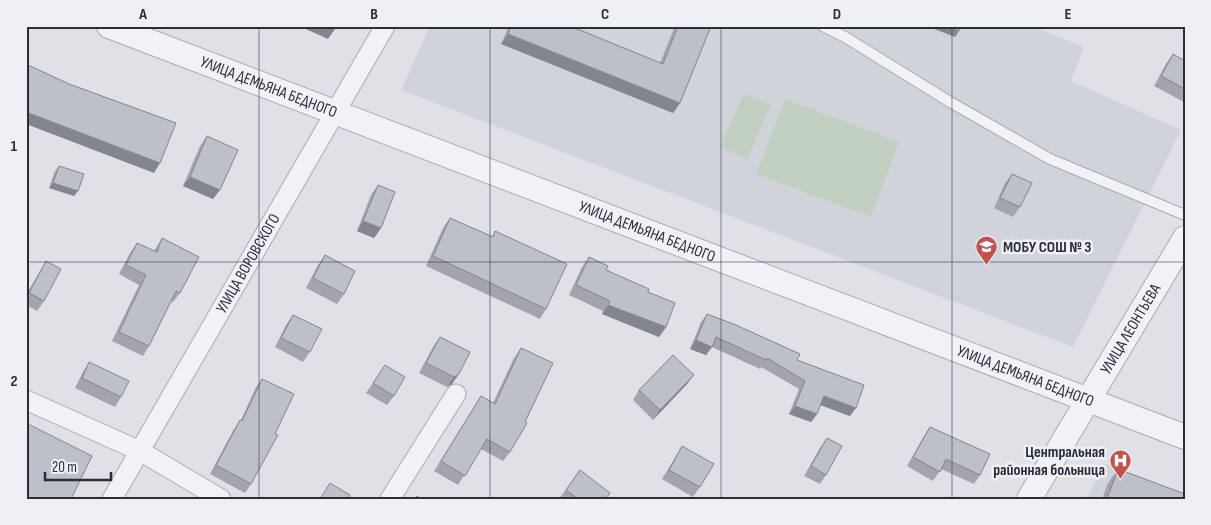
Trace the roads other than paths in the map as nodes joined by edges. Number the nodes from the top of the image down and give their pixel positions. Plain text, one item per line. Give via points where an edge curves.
1 (110, 26) edge
2 (385, 26) edge
3 (823, 26) edge
4 (337, 112) junction
5 (1185, 215) edge
6 (1185, 238) edge
7 (456, 394) dead end
8 (26, 400) edge
9 (1086, 400) junction
10 (1185, 437) edge
11 (140, 451) junction
12 (112, 499) edge
13 (221, 499) edge
14 (390, 499) edge
15 (1029, 499) edge

1 - 4 street, УЛИЦА ДЕМЬЯНА БЕДНОГО
2 - 4 street, УЛИЦА ВОРОВСКОГО
3 - 5 lane via 1050,159
4 - 9 street, УЛИЦА ДЕМЬЯНА БЕДНОГО
4 - 11 street, УЛИЦА ВОРОВСКОГО
6 - 9 street, УЛИЦА ЛЕОНТЬЕВА
7 - 14 street
8 - 11 street
9 - 10 street, УЛИЦА ДЕМЬЯНА БЕДНОГО
9 - 15 street, УЛИЦА ЛЕОНТЬЕВА
11 - 12 street, УЛИЦА ВОРОВСКОГО
11 - 13 street

